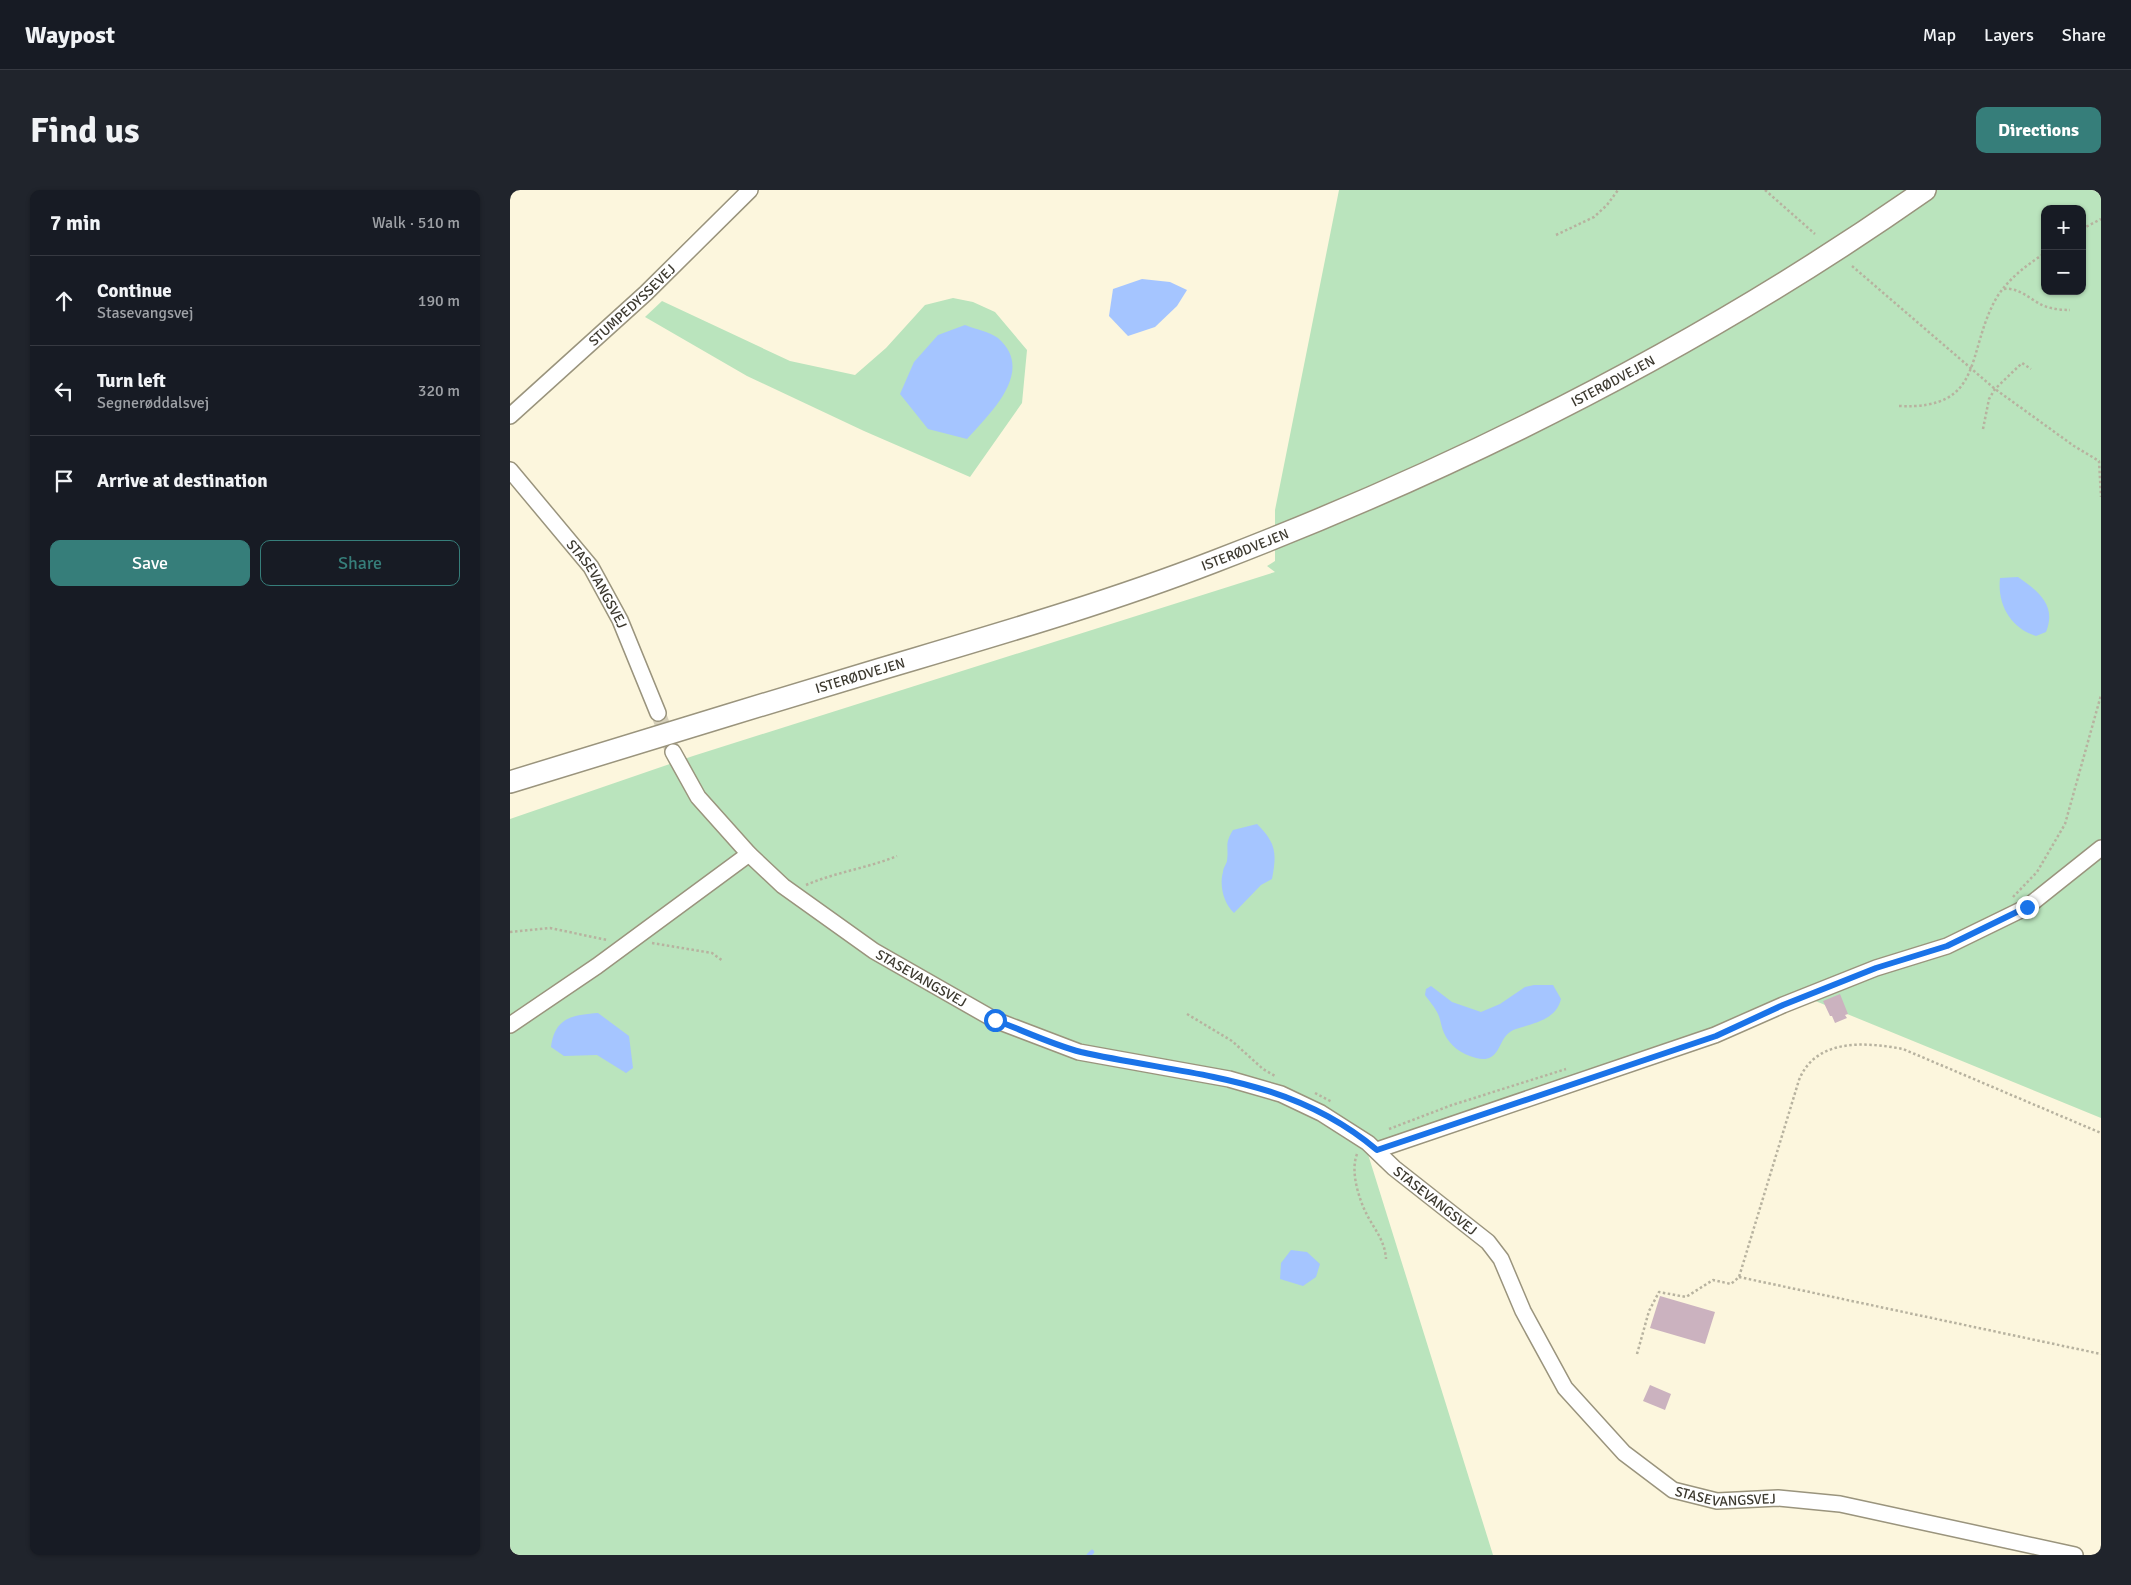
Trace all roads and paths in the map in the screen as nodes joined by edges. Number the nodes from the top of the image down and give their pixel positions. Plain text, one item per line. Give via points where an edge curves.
1 (750, 190) edge
2 (1618, 190) edge
3 (1766, 190) edge
4 (1925, 190) edge
5 (2101, 219) edge
6 (2086, 227) edge
7 (1815, 234) dead end
8 (1556, 235) dead end
9 (2041, 256) edge
10 (1852, 266) dead end
11 (2002, 290) junction
12 (2070, 310) dead end
13 (1973, 368) junction
14 (2032, 368) dead end
15 (1995, 389) junction
16 (1899, 406) dead end
17 (510, 416) edge
18 (1984, 429) dead end
19 (2100, 462) edge
20 (510, 470) edge
21 (2101, 497) edge
22 (2101, 695) edge
23 (658, 713) tunnel mouth
24 (673, 752) tunnel mouth
25 (510, 782) edge
26 (2101, 848) edge
27 (749, 854) junction
28 (898, 856) dead end
29 (793, 894) junction
30 (2012, 898) dead end
31 (1188, 1014) dead end
32 (510, 1025) edge
33 (1571, 1067) dead end
34 (1280, 1078) dead end
35 (1314, 1092) dead end
36 (1330, 1119) junction
37 (2101, 1133) edge
38 (1373, 1146) junction
39 (1386, 1259) dead end
40 (1739, 1277) junction
41 (1636, 1354) dead end
42 (2101, 1354) edge
43 (2075, 1555) edge

1 - 17 street, STUMPEDYSSEVEJ via 646,293
2 - 8 path via 1594,217
3 - 7 path
4 - 25 highway, ISTERØDVEJEN via 1762,298 1616,381 1488,446 1332,515 1209,564 1062,615
5 - 6 path
9 - 11 path
10 - 13 path
11 - 12 path via 2008,288 2020,292 2050,308
11 - 13 path via 1981,335
13 - 15 path
13 - 16 path via 1958,389 1941,402 1929,406
14 - 15 path via 2022,363
15 - 18 path via 1989,399
15 - 19 path
19 - 21 path
20 - 23 street, STASEVANGSVEJ via 591,567 620,620
22 - 30 path via 2065,824 2037,872
24 - 27 street, STASEVANGSVEJ via 698,797
26 - 38 street via 2027,907 1947,946 1876,968 1716,1036
27 - 29 street, STASEVANGSVEJ
27 - 32 street via 597,966
28 - 29 path via 812,882
29 - 36 street, STASEVANGSVEJ via 874,951 995,1020 1079,1052 1229,1079 1281,1094
31 - 34 path via 1232,1041 1262,1069
33 - 38 path via 1392,1127
35 - 36 path via 1331,1100
36 - 38 street, STASEVANGSVEJ
37 - 40 path via 1903,1050 1877,1044 1842,1046 1819,1053 1804,1068 1799,1080
38 - 39 path via 1357,1155 1355,1172 1362,1203 1382,1239
38 - 43 street, STASEVANGSVEJ via 1394,1168 1488,1242 1501,1259 1522,1310 1565,1388 1624,1453 1674,1490 1717,1501 1778,1498 1840,1504
40 - 41 path via 1731,1284 1713,1280 1686,1296 1659,1292
40 - 42 path

